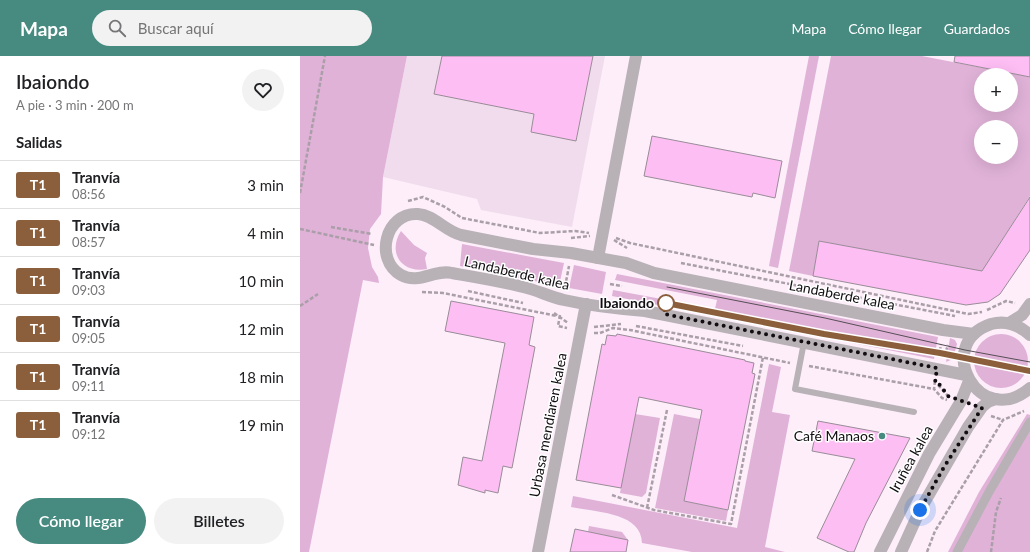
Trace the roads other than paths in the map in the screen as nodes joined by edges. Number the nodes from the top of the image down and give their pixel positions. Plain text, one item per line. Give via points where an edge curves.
1 (636, 56) edge
2 (598, 258) junction
3 (586, 304) junction
4 (1030, 304) edge
5 (1009, 323) junction
6 (974, 334) junction
7 (1030, 335) edge
8 (804, 342) junction
9 (968, 378) junction
10 (1030, 388) edge
11 (996, 399) junction
12 (914, 412) dead end
13 (1030, 422) edge
14 (538, 552) edge
15 (880, 552) edge
16 (901, 552) edge
17 (957, 552) edge

1 - 2 street
2 - 3 street, Landaberde kalea via 534,250 461,235 451,232 430,217 416,214 402,218 389,231 386,238 388,260 397,272 408,278 418,279 435,273 450,272 525,287
2 - 6 street, Landaberde kalea via 626,263 654,273 947,331
3 - 8 street, Landaberde kalea via 616,310 645,311
3 - 14 street, Urbasa mendiaren kalea
4 - 5 street via 1022,315
5 - 6 street via 996,323
5 - 7 street
6 - 9 street via 964,354
8 - 9 street, Landaberde kalea via 940,369
8 - 12 lane via 795,389
9 - 11 street via 976,390
9 - 15 street, Iruñea kalea via 961,401 926,461
10 - 11 street via 1015,398
11 - 16 street via 982,408 968,427 924,504
13 - 17 street

